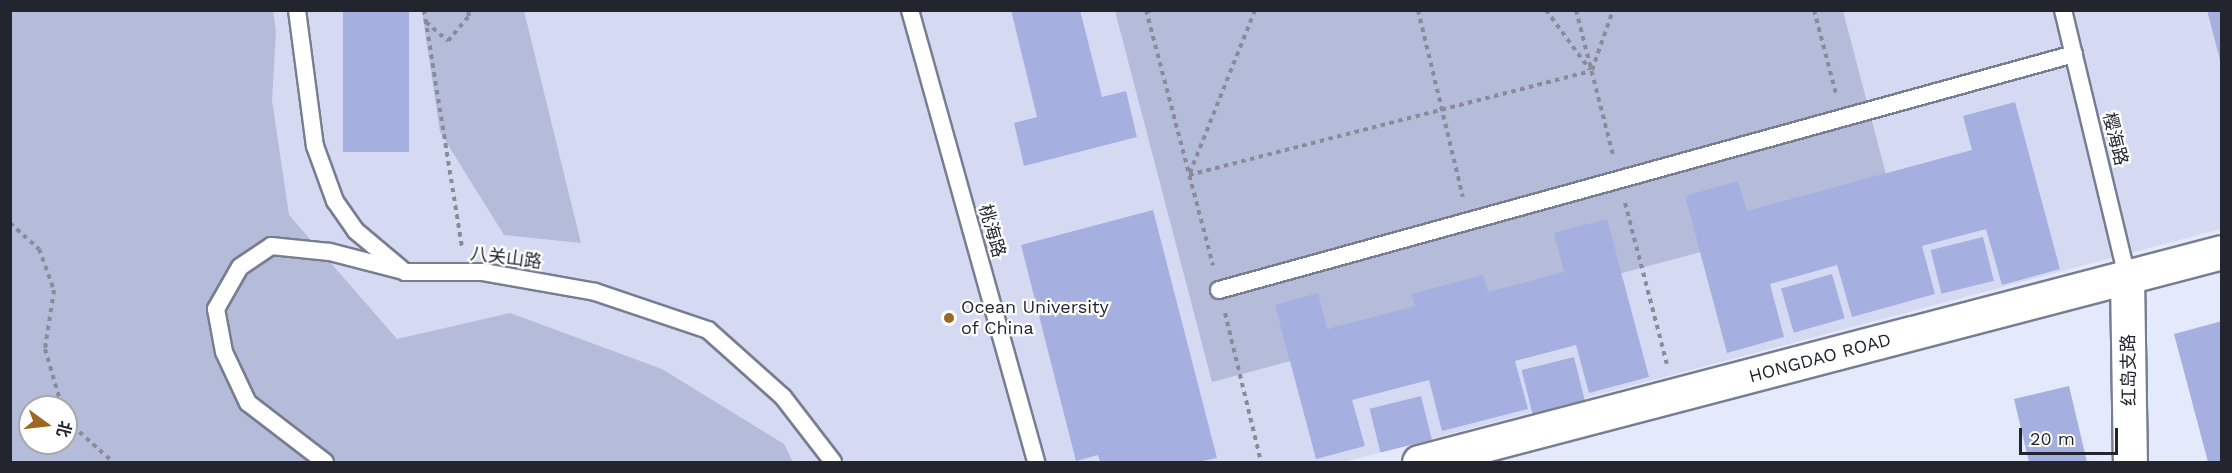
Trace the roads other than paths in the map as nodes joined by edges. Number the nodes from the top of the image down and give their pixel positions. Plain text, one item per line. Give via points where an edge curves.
1 (297, 10) edge
2 (910, 10) edge
3 (2063, 10) edge
4 (2074, 54) junction
5 (2222, 252) edge
6 (405, 272) junction
7 (2127, 277) junction
8 (1219, 290) road end
9 (326, 462) edge
10 (833, 462) edge
11 (1036, 462) edge
12 (1419, 462) edge
13 (2130, 462) edge

1 - 6 lane via 315,146 335,201 356,231
2 - 11 lane, 桃海路
3 - 4 lane, 樱海路
4 - 7 lane, 樱海路
4 - 8 lane
5 - 7 street, HONGDAO ROAD
6 - 9 lane, 八关山路 via 330,252 271,246 240,267 216,309 224,352 248,404
6 - 10 lane, 八关山路 via 466,272 595,292 708,330 783,397
7 - 12 street, HONGDAO ROAD
7 - 13 street, 红岛支路

